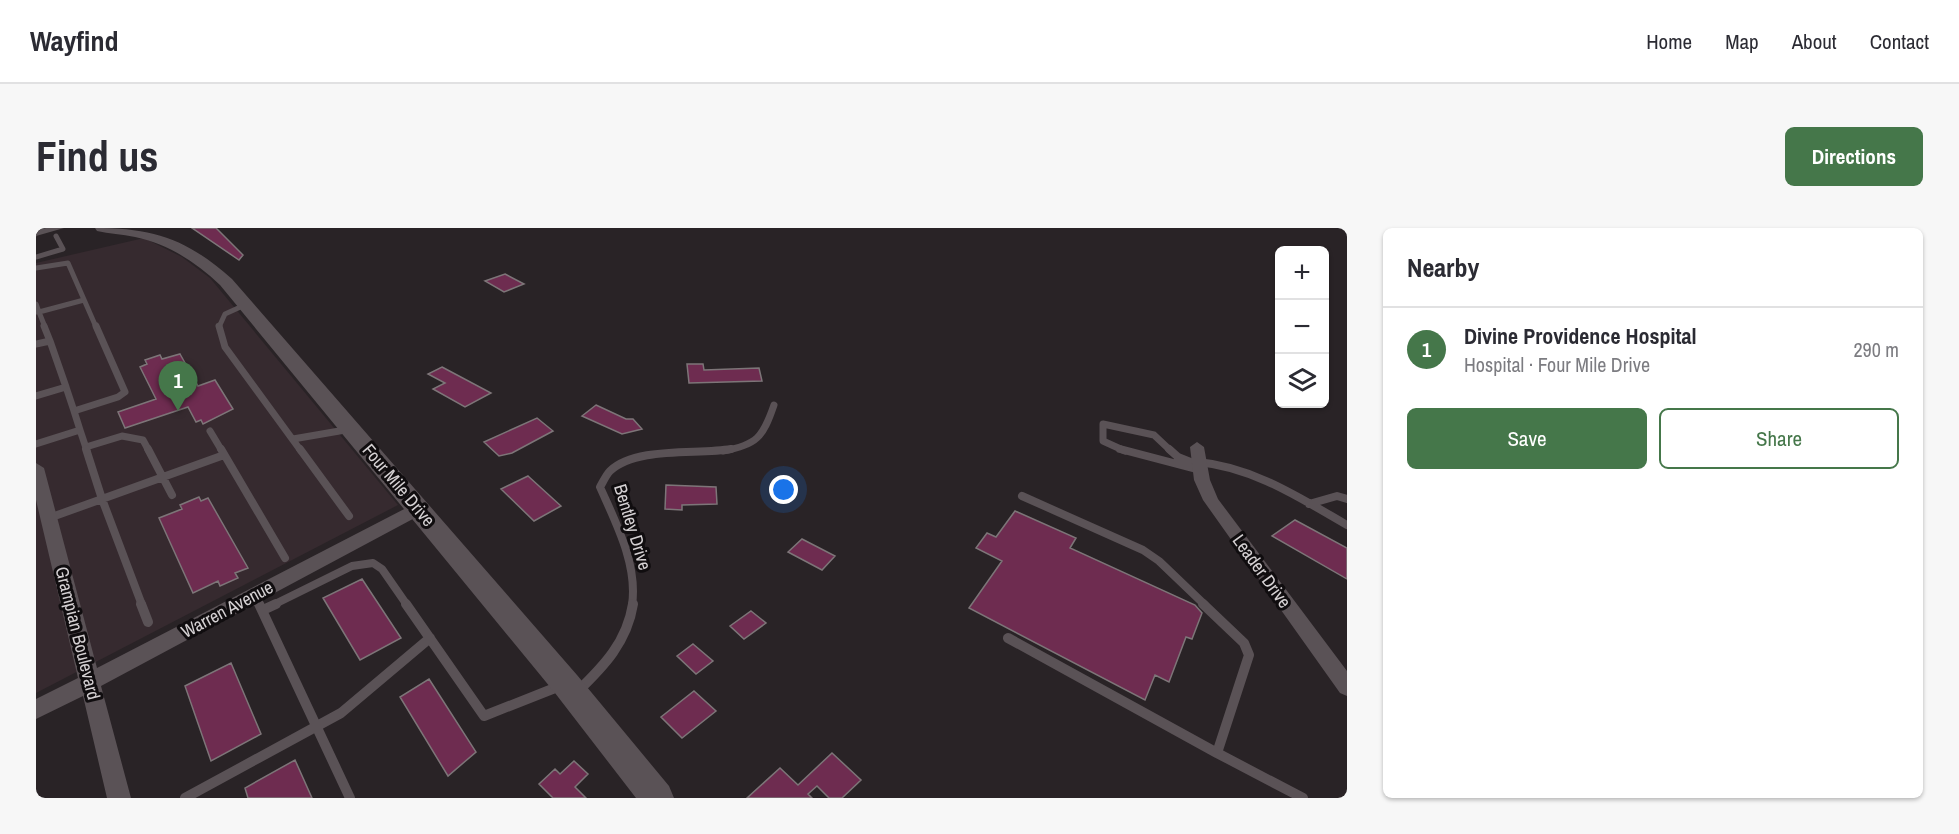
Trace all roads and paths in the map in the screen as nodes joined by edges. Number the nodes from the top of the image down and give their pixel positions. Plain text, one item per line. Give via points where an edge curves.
1 (102, 228) edge
2 (112, 228) edge
3 (57, 232) edge
4 (36, 233) edge
5 (154, 233) edge
6 (36, 256) edge
7 (36, 268) edge
8 (84, 300) junction
9 (36, 304) edge
10 (247, 304) junction
11 (37, 312) edge
12 (50, 340) junction
13 (36, 344) edge
14 (66, 387) junction
15 (36, 396) edge
16 (774, 405) dead end
17 (74, 411) junction
18 (352, 429) junction
19 (80, 430) junction
20 (210, 431) dead end
21 (293, 439) junction
22 (36, 444) edge
23 (86, 447) junction
24 (224, 455) junction
25 (1198, 461) junction
26 (36, 468) edge
27 (163, 477) junction
28 (172, 495) dead end
29 (1022, 496) dead end
30 (102, 499) junction
31 (1347, 499) edge
32 (1309, 504) junction
33 (418, 508) junction
34 (349, 516) dead end
35 (49, 518) junction
36 (1347, 525) edge
37 (285, 558) dead end
38 (259, 602) junction
39 (148, 622) dead end
40 (430, 638) junction
41 (1008, 638) dead end
42 (91, 681) junction
43 (1347, 687) edge
44 (571, 689) junction
45 (36, 710) edge
46 (316, 724) junction
47 (1217, 753) junction
48 (120, 798) edge
49 (185, 798) edge
50 (350, 798) edge
51 (657, 798) edge
52 (1303, 798) edge

1 - 2 street, Four Mile Drive
2 - 5 street, Four Mile Drive
3 - 4 street
3 - 6 lane via 63,249
5 - 10 street, Four Mile Drive via 206,265
7 - 8 lane via 68,263
8 - 11 lane
8 - 17 lane via 125,392
9 - 11 lane
10 - 18 street, Four Mile Drive
10 - 21 lane via 227,311 219,322 219,334
11 - 12 lane
12 - 13 lane
12 - 14 lane
14 - 15 lane
14 - 17 lane
16 - 44 lane, Bentley Drive via 759,438 745,447 651,455 618,467 602,481 600,487 632,573 632,610 617,652 597,676
17 - 19 lane
18 - 21 lane via 337,435
18 - 33 street, Four Mile Drive
19 - 22 lane
19 - 23 lane
20 - 24 lane
21 - 34 lane
23 - 27 lane via 116,437 136,437 143,440
23 - 30 lane
24 - 27 lane
24 - 37 lane
25 - 25 lane via 1112,447 1103,441 1103,424 1154,435 1178,457
25 - 32 lane via 1237,468
25 - 43 street, Leader Drive via 1211,500
26 - 35 street, Grampian Boulevard
27 - 28 lane
27 - 30 lane
29 - 47 lane via 1143,550 1244,643 1249,655
30 - 35 lane
30 - 39 lane
31 - 32 lane via 1337,496
32 - 36 lane
33 - 38 street, Warren Avenue
33 - 44 street, Four Mile Drive
35 - 42 street, Grampian Boulevard
38 - 40 lane via 352,566 374,563
38 - 42 street, Warren Avenue
38 - 46 lane
40 - 44 lane via 484,716
40 - 46 lane via 341,713
41 - 47 lane
42 - 45 street, Warren Avenue
42 - 48 street, Grampian Boulevard
44 - 51 street, Four Mile Drive
46 - 49 lane
46 - 50 lane
47 - 52 lane

